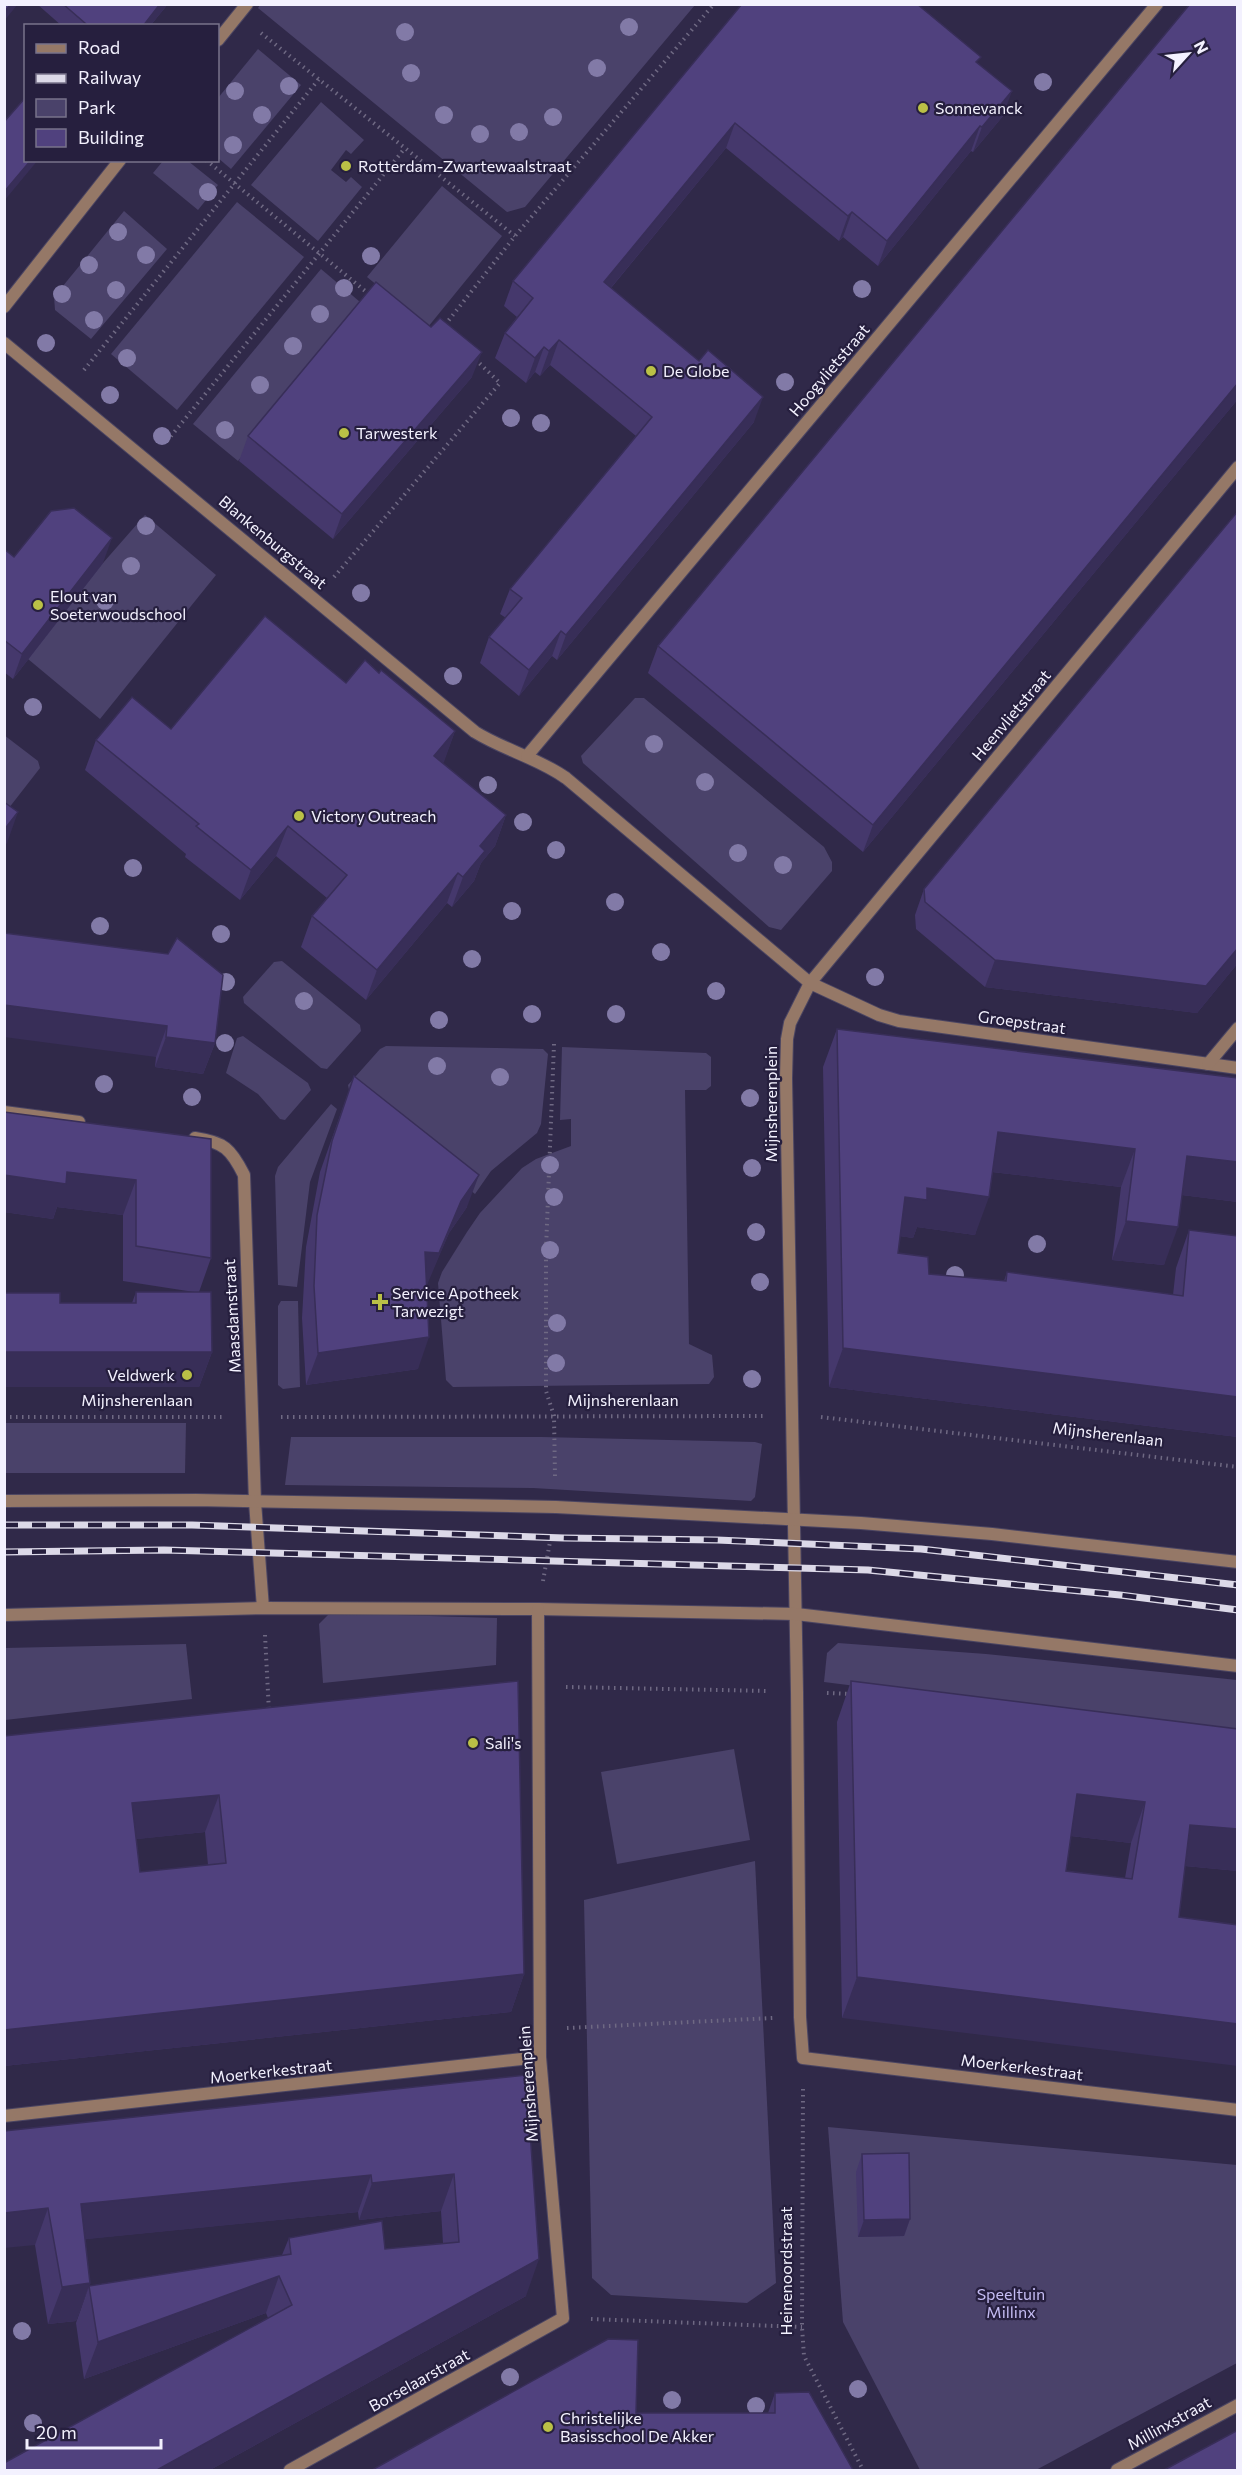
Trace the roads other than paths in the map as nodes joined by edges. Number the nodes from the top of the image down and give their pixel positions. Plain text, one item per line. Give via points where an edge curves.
1 (247, 4) edge
2 (1157, 4) edge
3 (219, 39) edge
4 (118, 162) edge
5 (4, 307) edge
6 (4, 343) edge
7 (1238, 467) edge
8 (527, 756) junction
9 (810, 983) junction
10 (1238, 1028) edge
11 (1208, 1064) junction
12 (1238, 1068) edge
13 (4, 1112) edge
14 (87, 1123) edge
15 (180, 1136) edge
16 (4, 1501) edge
17 (255, 1502) junction
18 (794, 1521) junction
19 (1238, 1562) edge
20 (263, 1608) junction
21 (538, 1609) junction
22 (796, 1614) junction
23 (4, 1615) edge
24 (1238, 1666) edge
25 (540, 2058) junction
26 (1238, 2110) edge
27 (4, 2116) edge
28 (563, 2318) joint
29 (1238, 2404) edge
30 (290, 2470) edge
31 (1117, 2470) edge

1 - 3 street
2 - 8 street, Hoogvlietstraat
4 - 5 street
6 - 8 street, Blankenburgstraat via 475,732
7 - 9 street, Heenvlietstraat
8 - 9 street via 566,778
9 - 11 street, Groepstraat via 899,1021
9 - 18 street, Mijnsherenplein via 790,1023 787,1039
10 - 11 street
11 - 12 street, Groepstraat
13 - 14 street
15 - 17 street, Maasdamstraat via 215,1141 236,1159 244,1175
16 - 17 street
17 - 18 street via 556,1508
17 - 20 street
18 - 19 street via 992,1534
18 - 22 street
20 - 21 street
20 - 23 street
21 - 22 street
21 - 25 street, Mijnsherenplein
22 - 24 street
22 - 26 street, Moerkerkestraat via 803,2058
25 - 27 street, Moerkerkestraat
25 - 28 street, Mijnsherenplein
28 - 30 street, Borselaarstraat
29 - 31 street, Millinxstraat

